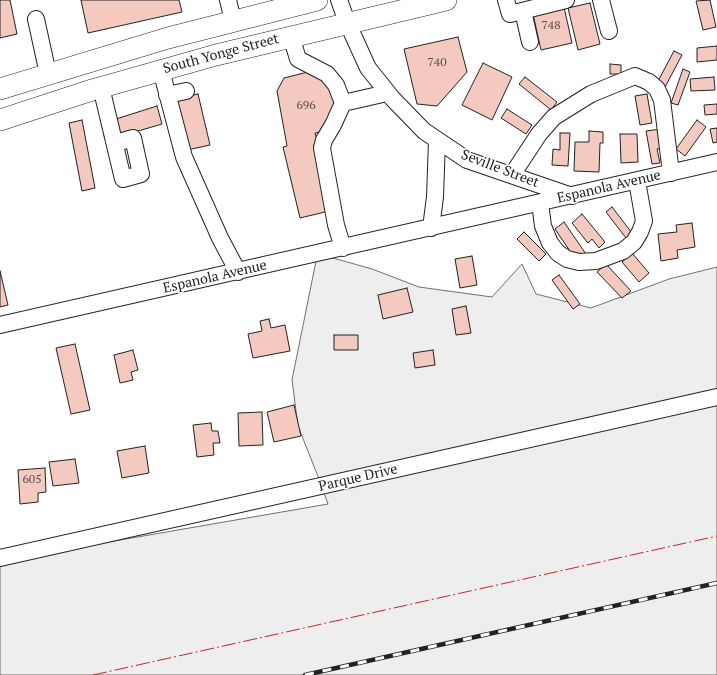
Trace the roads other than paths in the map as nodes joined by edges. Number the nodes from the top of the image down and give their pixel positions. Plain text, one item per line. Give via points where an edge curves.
1 (228, 0) edge
2 (317, 0) edge
3 (339, 0) edge
4 (446, 0) edge
5 (506, 0) edge
6 (566, 0) edge
7 (602, 0) edge
8 (296, 2) edge
9 (523, 11) junction
10 (36, 20) dead end
11 (233, 20) junction
12 (347, 22) junction
13 (608, 31) dead end
14 (291, 36) junction
15 (530, 42) dead end
16 (161, 70) junction
17 (48, 74) junction
18 (101, 87) junction
19 (0, 89) edge
20 (186, 91) dead end
21 (387, 93) junction
22 (167, 95) junction
23 (343, 103) junction
24 (0, 120) edge
25 (437, 140) junction
26 (116, 143) dead end
27 (717, 162) edge
28 (671, 173) junction
29 (512, 175) junction
30 (637, 181) junction
31 (572, 196) junction
32 (540, 203) junction
33 (431, 228) junction
34 (343, 248) junction
35 (238, 272) junction
36 (0, 325) edge
37 (717, 397) edge
38 (0, 558) edge

1 - 11 street
2 - 8 main road, South Yonge Street
3 - 12 street, Seville Street
4 - 12 main road, South Yonge Street
5 - 9 street via 510,14
6 - 9 street
7 - 13 street
8 - 11 main road, South Yonge Street
9 - 15 street
10 - 17 street
11 - 17 main road, South Yonge Street
12 - 14 main road, South Yonge Street
12 - 21 street, Seville Street via 368,68
14 - 16 main road, South Yonge Street
14 - 23 street via 298,59 327,74 336,86
16 - 18 main road, South Yonge Street
16 - 22 street
17 - 19 main road, South Yonge Street
18 - 24 main road, South Yonge Street
18 - 26 street
20 - 22 street
21 - 23 street
21 - 25 street, Seville Street via 424,131
22 - 35 street via 185,161
23 - 34 street via 322,148 336,225
25 - 29 street, Seville Street via 467,160
25 - 33 street
27 - 28 street, Espanola Avenue
28 - 29 street via 662,100 649,82 635,76 591,94 554,117 539,134
28 - 30 street, Espanola Avenue
29 - 31 street, Seville Street
30 - 31 street, Espanola Avenue
30 - 32 street via 644,221 640,232 634,242 623,250 596,261 579,262 558,253 550,243 543,226
31 - 32 street, Espanola Avenue
32 - 33 street, Espanola Avenue
33 - 34 street, Espanola Avenue
34 - 35 street, Espanola Avenue
35 - 36 street, Espanola Avenue
37 - 38 street, Parque Drive

